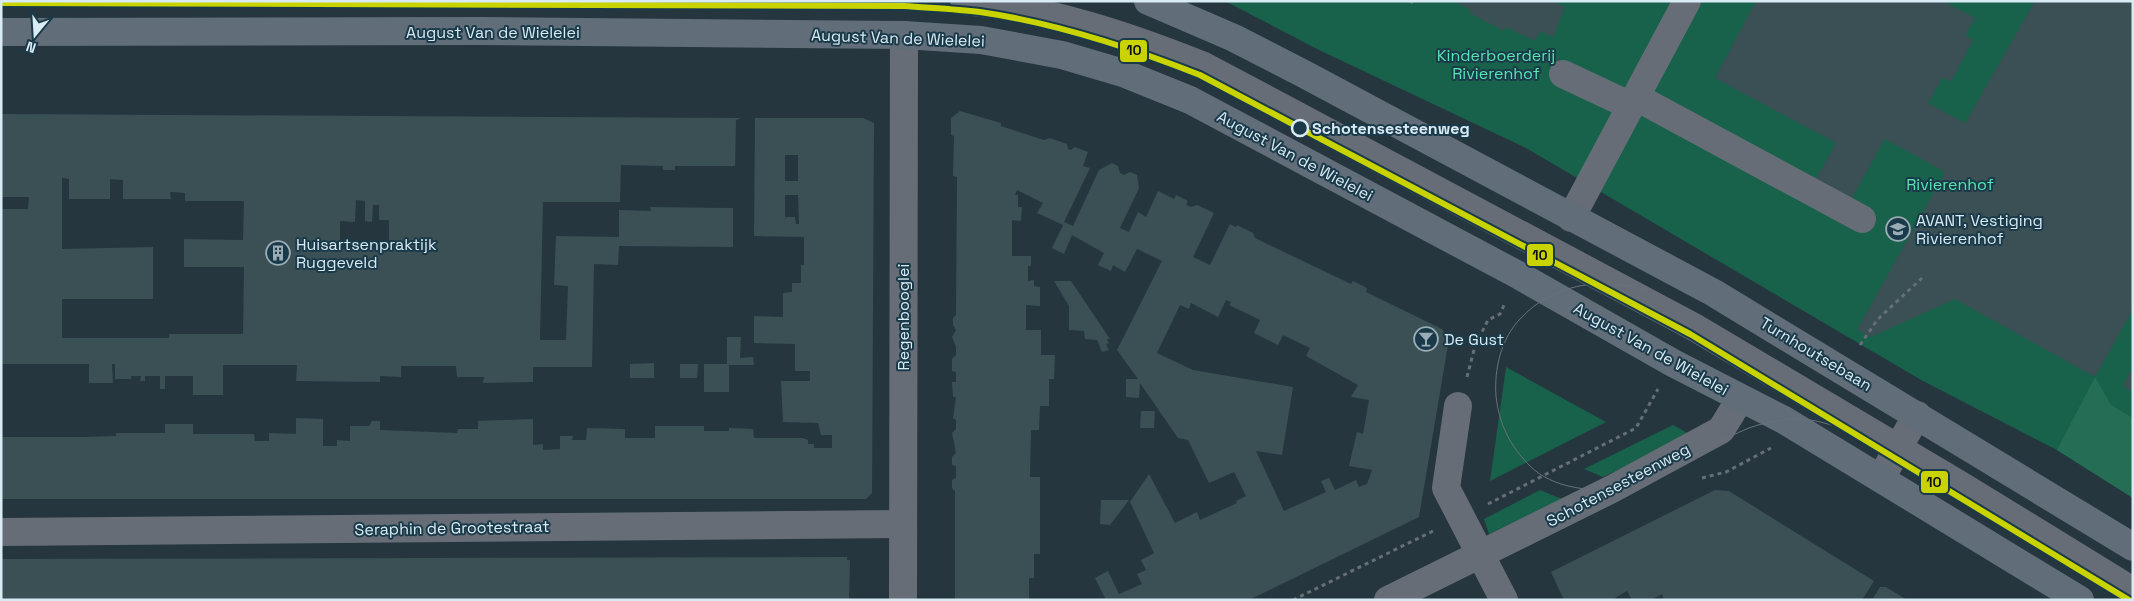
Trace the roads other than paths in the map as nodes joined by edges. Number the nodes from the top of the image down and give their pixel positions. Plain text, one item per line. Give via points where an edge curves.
1 (964, 1) edge
2 (1148, 1) edge
3 (1688, 1) edge
4 (1, 32) edge
5 (904, 35) junction
6 (1563, 74) dead end
7 (1634, 101) junction
8 (1571, 218) junction
9 (1862, 219) dead end
10 (1740, 399) junction
11 (1458, 406) dead end
12 (1917, 415) junction
13 (1899, 448) junction
14 (1981, 455) junction
15 (1882, 478) junction
16 (1962, 486) junction
17 (1943, 516) junction
18 (903, 524) junction
19 (1, 532) edge
20 (2133, 547) edge
21 (1481, 556) junction
22 (2133, 591) edge
23 (903, 600) edge
24 (1388, 600) edge
25 (1504, 600) edge
26 (2080, 600) edge

1 - 13 street via 1065,18 1142,41 1204,66 1694,327
2 - 8 main road via 1234,38
3 - 7 street
4 - 5 main road, August Van de Wielelei via 490,31
5 - 10 main road, August Van de Wielelei via 982,40 1062,55 1123,73 1190,100 1520,276
5 - 18 street, Regenbooglei
6 - 7 street
7 - 8 street
7 - 9 street
8 - 12 main road, Turnhoutsebaan via 1714,293
10 - 15 main road via 1784,420
10 - 21 street, Schotensesteenweg via 1721,430
11 - 21 street via 1446,488
12 - 13 street
12 - 14 main road, Turnhoutsebaan
13 - 15 street
13 - 16 street
14 - 16 street
14 - 20 main road, Turnhoutsebaan
15 - 17 main road
16 - 17 street
16 - 22 street
17 - 26 main road
18 - 19 street, Seraphin de Grootestraat
18 - 23 street, Regenbooglei
21 - 24 street, Schotensesteenweg
21 - 25 street

